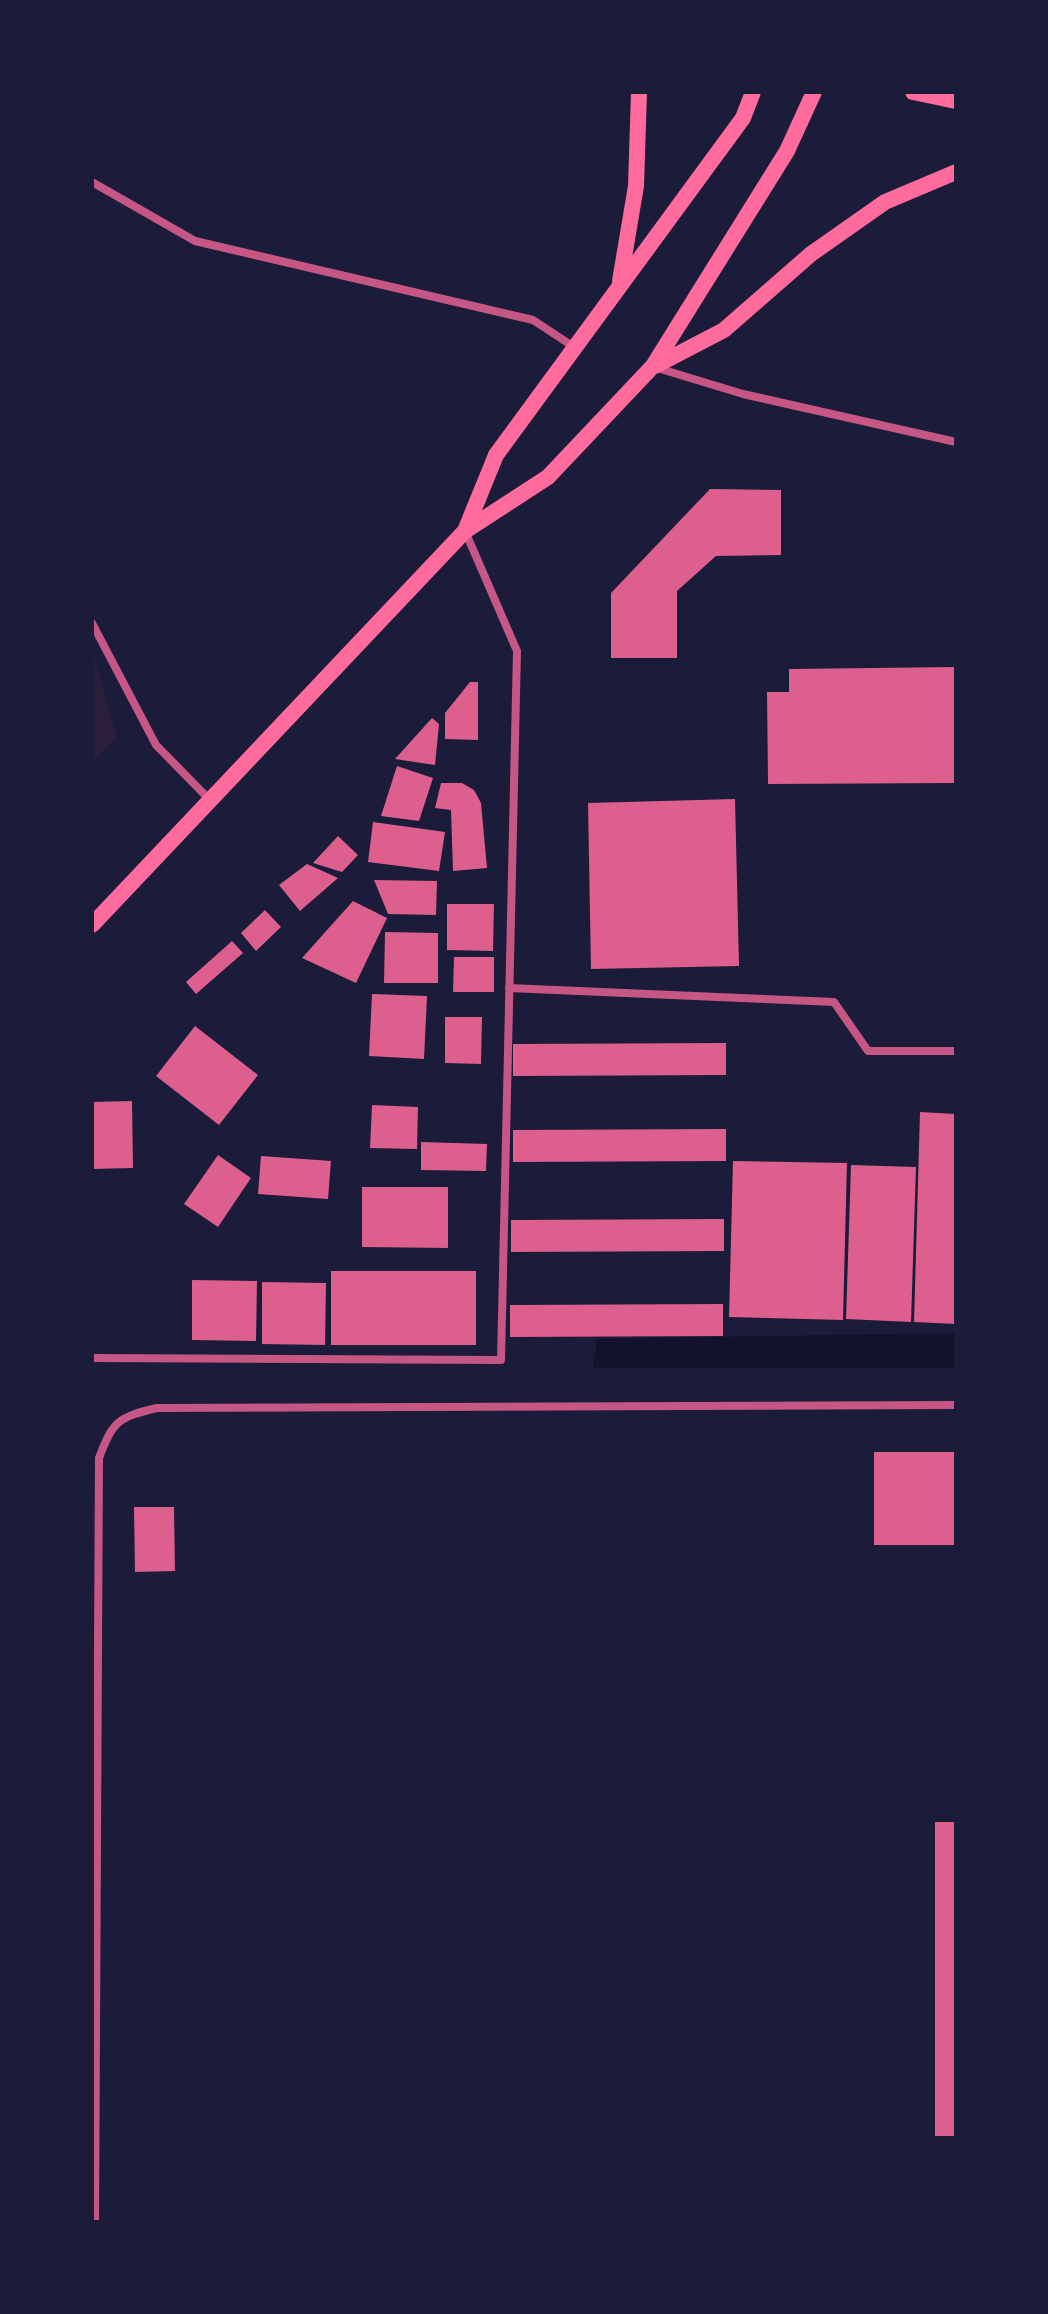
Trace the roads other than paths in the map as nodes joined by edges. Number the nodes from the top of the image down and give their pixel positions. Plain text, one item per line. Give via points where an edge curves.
1 (639, 92) edge
2 (753, 92) edge
3 (814, 92) edge
4 (913, 92) edge
5 (956, 101) edge
6 (956, 172) edge
7 (92, 182) edge
8 (619, 287) junction
9 (574, 347) junction
10 (653, 366) junction
11 (956, 442) edge
12 (465, 531) junction
13 (92, 623) edge
14 (209, 799) junction
15 (92, 925) edge
16 (509, 988) junction
17 (956, 1051) edge
18 (92, 1358) edge
19 (956, 1405) edge
20 (95, 2222) edge

1 - 8 main road via 636,186
2 - 8 main road via 743,118
3 - 10 main road via 787,151
4 - 5 main road
6 - 10 main road via 885,202 811,254 724,330
7 - 9 street via 195,241 533,320
8 - 9 main road
9 - 12 main road via 496,455
10 - 11 street via 743,394
10 - 12 main road via 548,477
12 - 14 main road
12 - 16 street via 517,651
13 - 14 street via 156,745
14 - 15 main road
16 - 17 street via 834,1002 868,1051
16 - 18 street via 501,1360
19 - 20 street via 157,1408 128,1415 109,1431 99,1458

